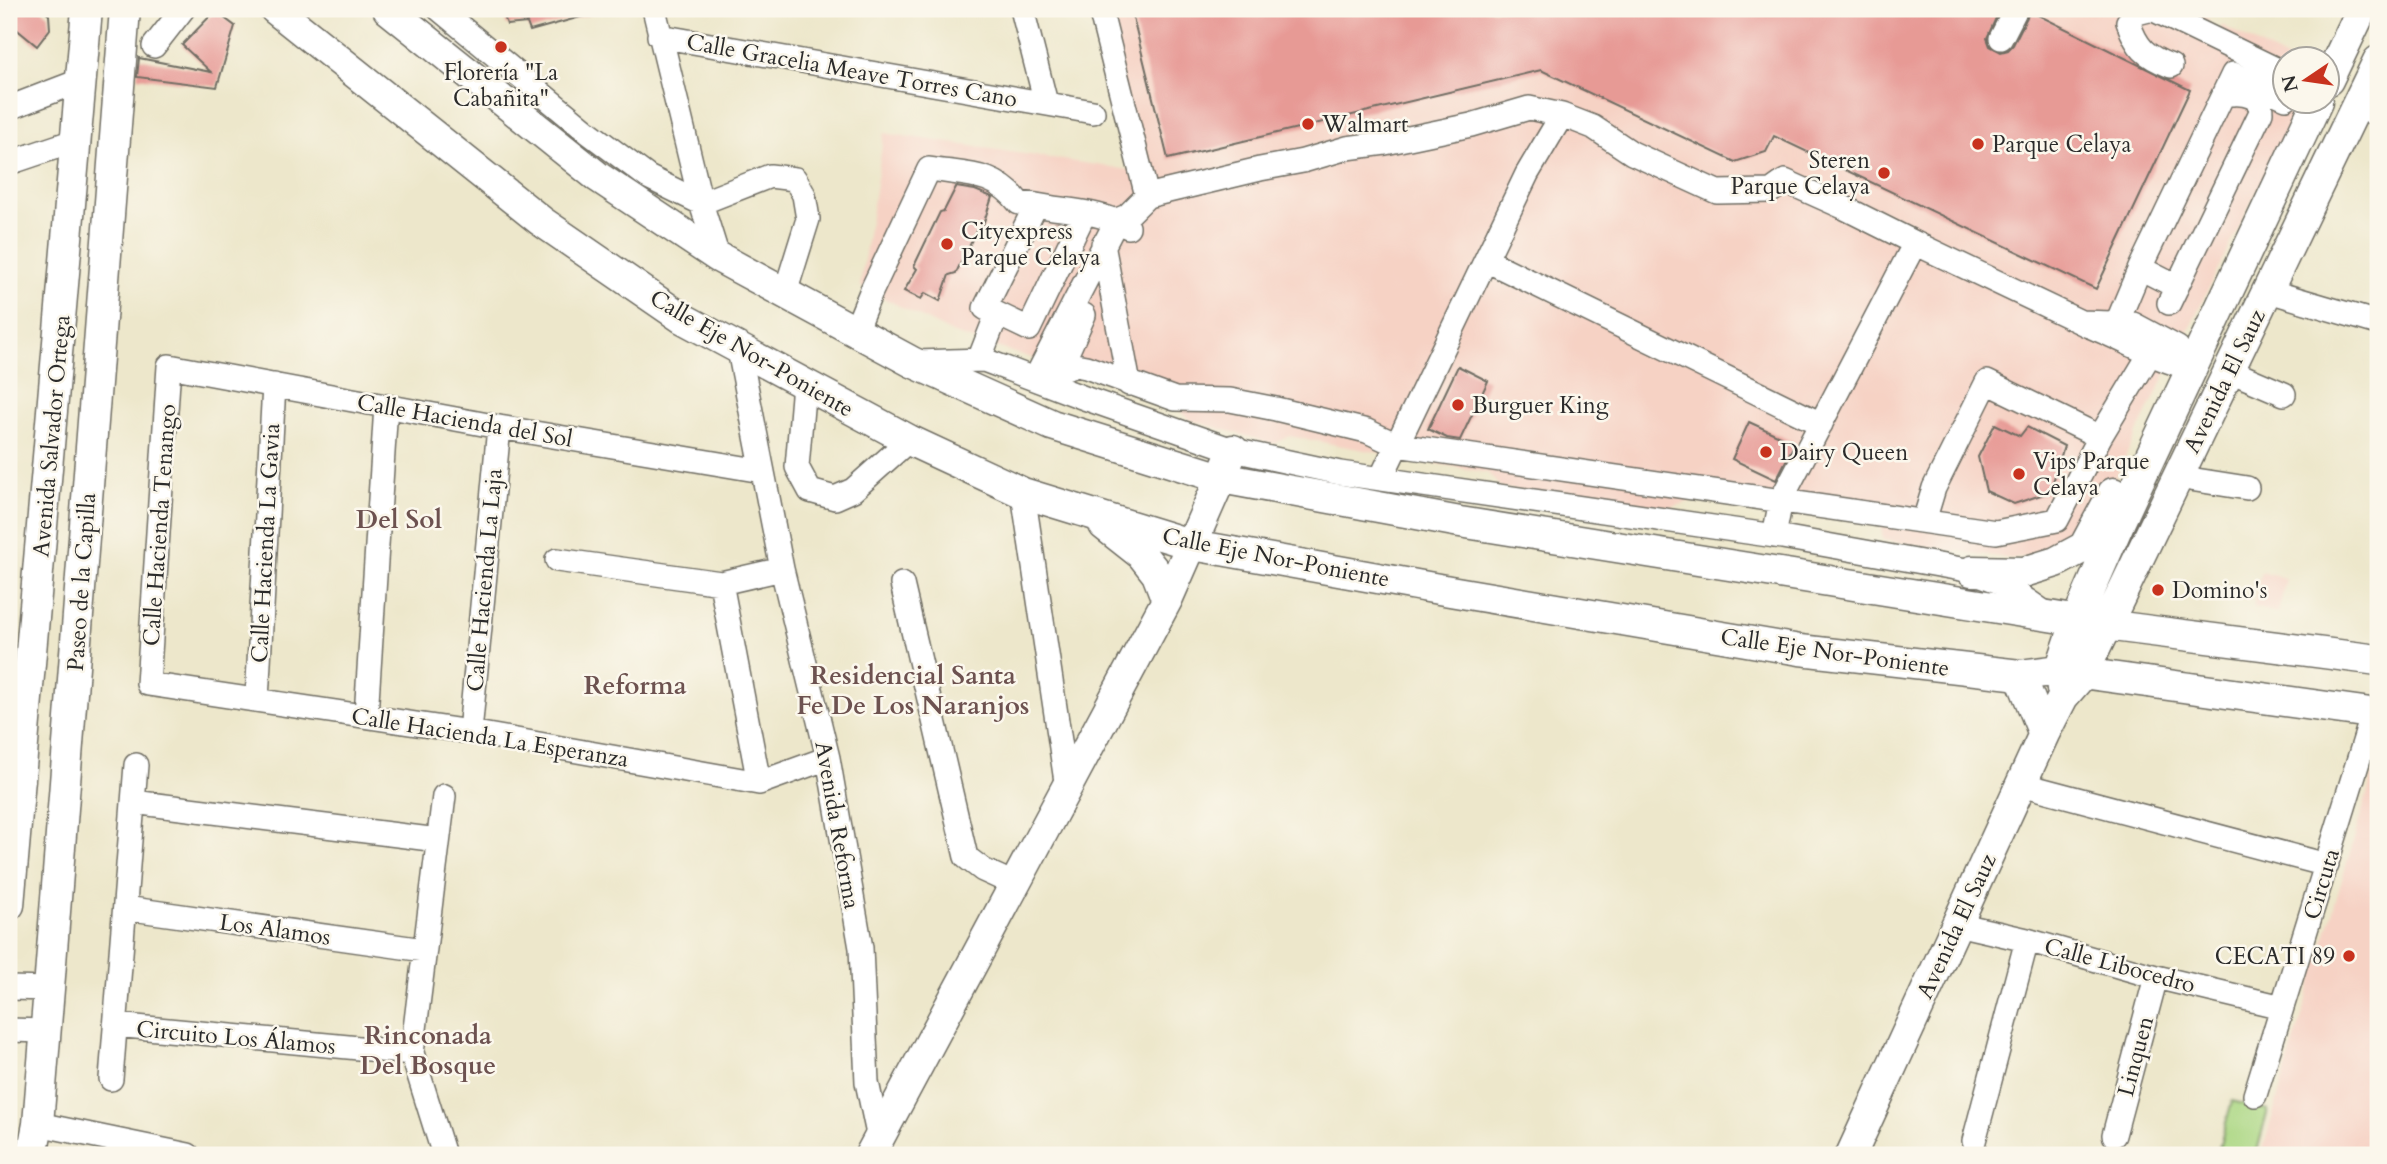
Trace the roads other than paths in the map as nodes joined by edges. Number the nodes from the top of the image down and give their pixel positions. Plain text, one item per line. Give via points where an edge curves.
1 (125, 9) edge
2 (183, 9) edge
3 (275, 9) edge
4 (388, 9) edge
5 (439, 9) edge
6 (654, 9) edge
7 (1022, 9) edge
8 (1100, 9) edge
9 (2016, 9) edge
10 (2153, 9) edge
11 (2362, 9) edge
12 (83, 12) edge
13 (659, 36) junction
14 (2001, 38) dead end
15 (154, 46) dead end
16 (2342, 51) edge
17 (2378, 61) edge
18 (2171, 66) dead end
19 (2272, 67) edge
20 (82, 80) junction
21 (2272, 92) edge
22 (2222, 96) junction
23 (1046, 103) junction
24 (10, 106) edge
25 (1093, 112) dead end
26 (2342, 112) edge
27 (1562, 115) junction
28 (2303, 116) edge
29 (2360, 116) edge
30 (77, 141) junction
31 (9, 163) edge
32 (1146, 196) junction
33 (701, 203) junction
34 (1036, 205) junction
35 (1084, 214) junction
36 (1124, 221) junction
37 (1915, 243) junction
38 (1106, 254) junction
39 (718, 257) junction
40 (1486, 260) junction
41 (1009, 261) junction
42 (985, 262) dead end
43 (2140, 268) junction
44 (2269, 291) junction
45 (785, 293) junction
46 (987, 302) junction
47 (2378, 323) edge
48 (2091, 326) junction
49 (855, 331) junction
50 (739, 350) junction
51 (2150, 354) junction
52 (979, 360) junction
53 (912, 362) junction
54 (169, 366) joint
55 (2191, 368) junction
56 (2226, 375) junction
57 (1048, 379) junction
58 (804, 384) junction
59 (1129, 384) junction
60 (274, 386) junction
61 (2284, 394) dead end
62 (386, 406) junction
63 (1821, 424) junction
64 (499, 427) junction
65 (2100, 438) junction
66 (909, 440) junction
67 (1397, 446) junction
68 (1233, 450) junction
69 (2153, 452) junction
70 (762, 471) junction
71 (2177, 477) junction
72 (1221, 478) junction
73 (1381, 478) junction
74 (2247, 488) dead end
75 (1023, 493) junction
76 (1786, 494) junction
77 (1090, 513) junction
78 (1924, 521) junction
79 (1778, 537) junction
80 (1193, 545) junction
81 (557, 560) dead end
82 (782, 569) junction
83 (1972, 571) junction
84 (721, 583) junction
85 (902, 584) dead end
86 (1167, 600) junction
87 (2047, 615) junction
88 (2091, 622) junction
89 (2378, 660) edge
90 (2020, 675) junction
91 (2069, 680) junction
92 (148, 684) joint
93 (257, 700) junction
94 (2375, 714) edge
95 (366, 716) junction
96 (470, 732) junction
97 (2044, 734) junction
98 (828, 758) junction
99 (136, 765) dead end
100 (759, 783) junction
101 (2021, 784) junction
102 (1067, 788) junction
103 (444, 796) dead end
104 (133, 802) junction
105 (438, 840) junction
106 (2327, 865) junction
107 (1016, 885) junction
108 (9, 905) edge
109 (125, 908) junction
110 (1957, 924) junction
111 (2027, 940) junction
112 (424, 950) junction
113 (2156, 977) junction
114 (9, 988) edge
115 (49, 989) junction
116 (2283, 1007) junction
117 (115, 1025) junction
118 (9, 1030) edge
119 (46, 1031) junction
120 (412, 1053) junction
121 (111, 1079) dead end
122 (2255, 1094) dead end
123 (38, 1124) junction
124 (2114, 1135) dead end
125 (1974, 1141) dead end
126 (875, 1147) edge
127 (32, 1155) edge
128 (188, 1155) edge
129 (444, 1155) edge
130 (1851, 1155) edge

1 - 115 main road, Paseo de la Capilla
2 - 15 street
3 - 50 main road, Calle Eje Nor-Poniente via 541,221 682,318
4 - 39 main road via 598,177
5 - 33 street via 648,177
6 - 13 street
7 - 23 street
8 - 32 street
9 - 14 street
10 - 18 street via 2137,13 2128,22 2134,41 2151,58
10 - 19 street
11 - 16 main road
12 - 20 main road, Avenida Salvador Ortega
13 - 23 street, Calle Gracelia Meave Torres Cano
13 - 33 street
17 - 29 main road, Avenida El Sauz
20 - 24 street
20 - 30 main road, Avenida Salvador Ortega
21 - 22 street via 2233,74
22 - 43 street
22 - 43 street via 2236,93 2256,99 2261,113 2173,295
23 - 25 street, Calle Gracelia Meave Torres Cano
26 - 29 main road
27 - 32 street via 1529,108 1471,125 1347,148
27 - 37 street via 1717,192 1770,191 1785,181
27 - 40 street via 1527,174
28 - 55 main road, Avenida El Sauz
29 - 44 main road, Avenida El Sauz
30 - 31 street
30 - 108 main road, Avenida Salvador Ortega
32 - 36 street
33 - 39 street
33 - 45 street via 770,176 795,179 804,195 808,219
34 - 35 street
34 - 41 street
34 - 49 street via 1019,203 991,178 929,169
35 - 36 street
35 - 46 street via 1028,329
36 - 38 street
37 - 48 street
37 - 63 street
38 - 57 street
38 - 59 street
39 - 45 main road
40 - 63 street
40 - 67 street
41 - 42 street
41 - 46 street
43 - 48 street via 2119,318
44 - 47 street
44 - 56 main road, Avenida El Sauz
45 - 49 main road
46 - 52 street
48 - 51 street
48 - 55 street via 2133,324 2178,348
49 - 53 main road
50 - 58 main road, Calle Eje Nor-Poniente
50 - 70 street, Avenida Reforma
51 - 55 street
51 - 65 street
52 - 53 street
52 - 57 street
53 - 72 main road via 1052,425
54 - 60 street, Calle Hacienda del Sol
54 - 92 street, Calle Hacienda Tenango
55 - 56 main road
55 - 69 main road, Avenida El Sauz
56 - 61 street
56 - 71 main road, Avenida El Sauz
57 - 59 street via 1075,365
57 - 68 street
58 - 66 main road, Calle Eje Nor-Poniente
58 - 66 street via 797,467 810,491 835,498 853,490
59 - 67 street via 1175,399 1230,400 1276,409 1367,431
60 - 62 street, Calle Hacienda del Sol
60 - 93 street, Calle Hacienda La Gavia
62 - 64 street, Calle Hacienda del Sol
62 - 95 street
63 - 76 street
64 - 70 street, Calle Hacienda del Sol
64 - 96 street, Calle Hacienda La Laja
65 - 78 street via 2057,520 1996,532
65 - 78 street via 1987,382 1934,488
66 - 75 main road, Calle Eje Nor-Poniente
67 - 73 street
67 - 76 street
68 - 72 main road
68 - 73 street
69 - 83 main road via 2127,466 2084,547 2024,572
69 - 88 main road, Avenida El Sauz
70 - 82 street, Avenida Reforma
71 - 74 street
71 - 88 main road, Avenida El Sauz
72 - 80 main road
72 - 87 main road via 1460,523
73 - 79 street
75 - 77 main road, Calle Eje Nor-Poniente
75 - 102 street
76 - 78 street
76 - 79 street
77 - 80 main road, Calle Eje Nor-Poniente
77 - 86 main road via 1142,555
79 - 83 street
80 - 86 main road
80 - 90 main road, Calle Eje Nor-Poniente via 1800,650
81 - 84 street
82 - 84 street
82 - 98 street, Avenida Reforma
83 - 87 street via 2002,583
84 - 100 street
85 - 107 street via 966,857 982,870
86 - 102 main road
87 - 88 main road
88 - 89 main road
88 - 91 main road, Avenida El Sauz
90 - 91 main road, Calle Eje Nor-Poniente
90 - 97 main road
91 - 94 main road, Calle Eje Nor-Poniente
91 - 97 main road, Avenida El Sauz
92 - 93 street, Calle Hacienda La Esperanza
93 - 95 street, Calle Hacienda La Esperanza
94 - 106 street, Circuta
95 - 96 street, Calle Hacienda La Esperanza
96 - 100 street, Calle Hacienda La Esperanza
97 - 101 main road, Avenida El Sauz
98 - 100 street, Calle Hacienda La Esperanza
98 - 126 street, Avenida Reforma via 860,948
99 - 104 street, Circuito Los Álamos
101 - 106 street
101 - 110 main road, Avenida El Sauz
102 - 107 main road
103 - 105 street
104 - 105 street
104 - 109 street, Circuito Los Álamos
105 - 112 street
106 - 116 street, Circuta
107 - 126 main road
109 - 112 street, Los Alamos
109 - 117 street, Circuito Los Álamos
110 - 111 street, Calle Libocedro
110 - 130 main road, Avenida El Sauz
111 - 113 street, Calle Libocedro
111 - 125 street
112 - 120 street
113 - 116 street, Calle Libocedro
113 - 124 street, Linquen
114 - 115 street
115 - 119 main road, Paseo de la Capilla
116 - 122 street, Circuta
117 - 120 street, Circuito Los Álamos
117 - 121 street
118 - 119 street
119 - 123 main road, Paseo de la Capilla
120 - 129 street
123 - 127 main road, Paseo de la Capilla
123 - 128 street

